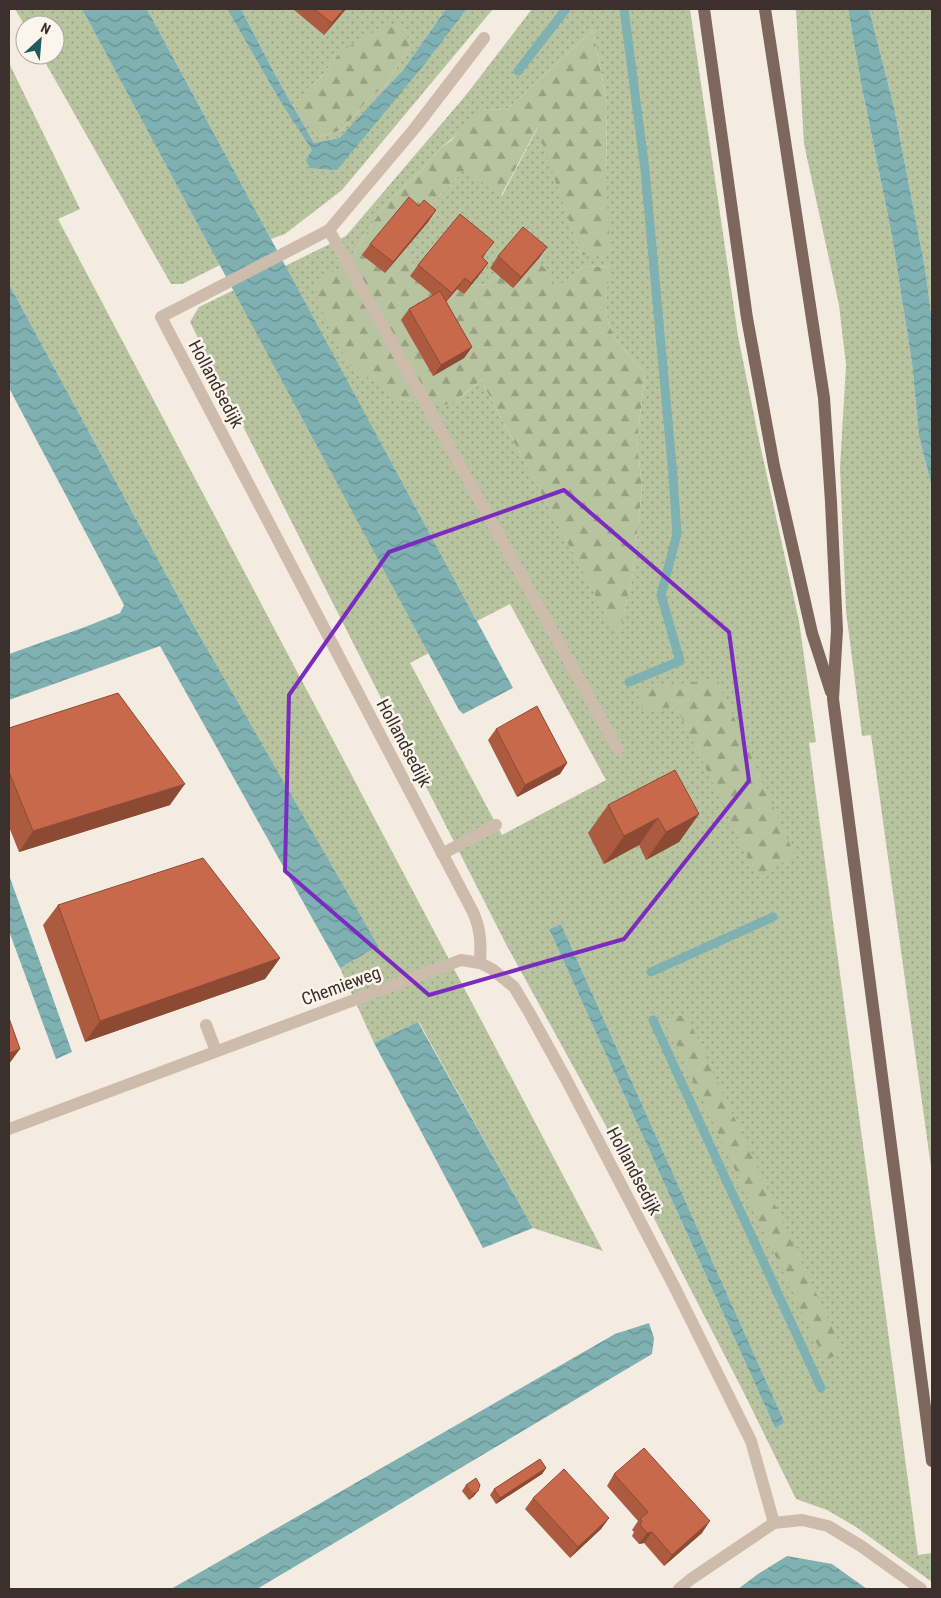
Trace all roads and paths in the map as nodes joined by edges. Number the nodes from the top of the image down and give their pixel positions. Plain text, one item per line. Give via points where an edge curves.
1 (704, 9) edge
2 (765, 9) edge
3 (484, 38) dead end
4 (329, 230) junction
5 (833, 699) junction
6 (618, 749) dead end
7 (496, 825) dead end
8 (442, 854) junction
9 (480, 963) junction
10 (206, 1024) dead end
11 (216, 1051) junction
12 (9, 1129) edge
13 (932, 1461) edge
14 (774, 1523) junction
15 (679, 1589) edge
16 (921, 1589) edge

1 - 5 main road via 747,318 774,466 812,633
2 - 5 main road via 824,398 836,630
3 - 4 street, Hollandsedijk via 415,128
4 - 6 street
4 - 8 street, Hollandsedijk via 161,317
5 - 13 main road
7 - 8 street
8 - 9 street, Hollandsedijk via 479,925
9 - 11 street, Chemieweg via 461,960
9 - 14 street, Hollandsedijk via 497,972 514,988 566,1079 751,1441
10 - 11 street
11 - 12 street, Chemieweg
14 - 15 street
14 - 16 street via 802,1520 828,1526

